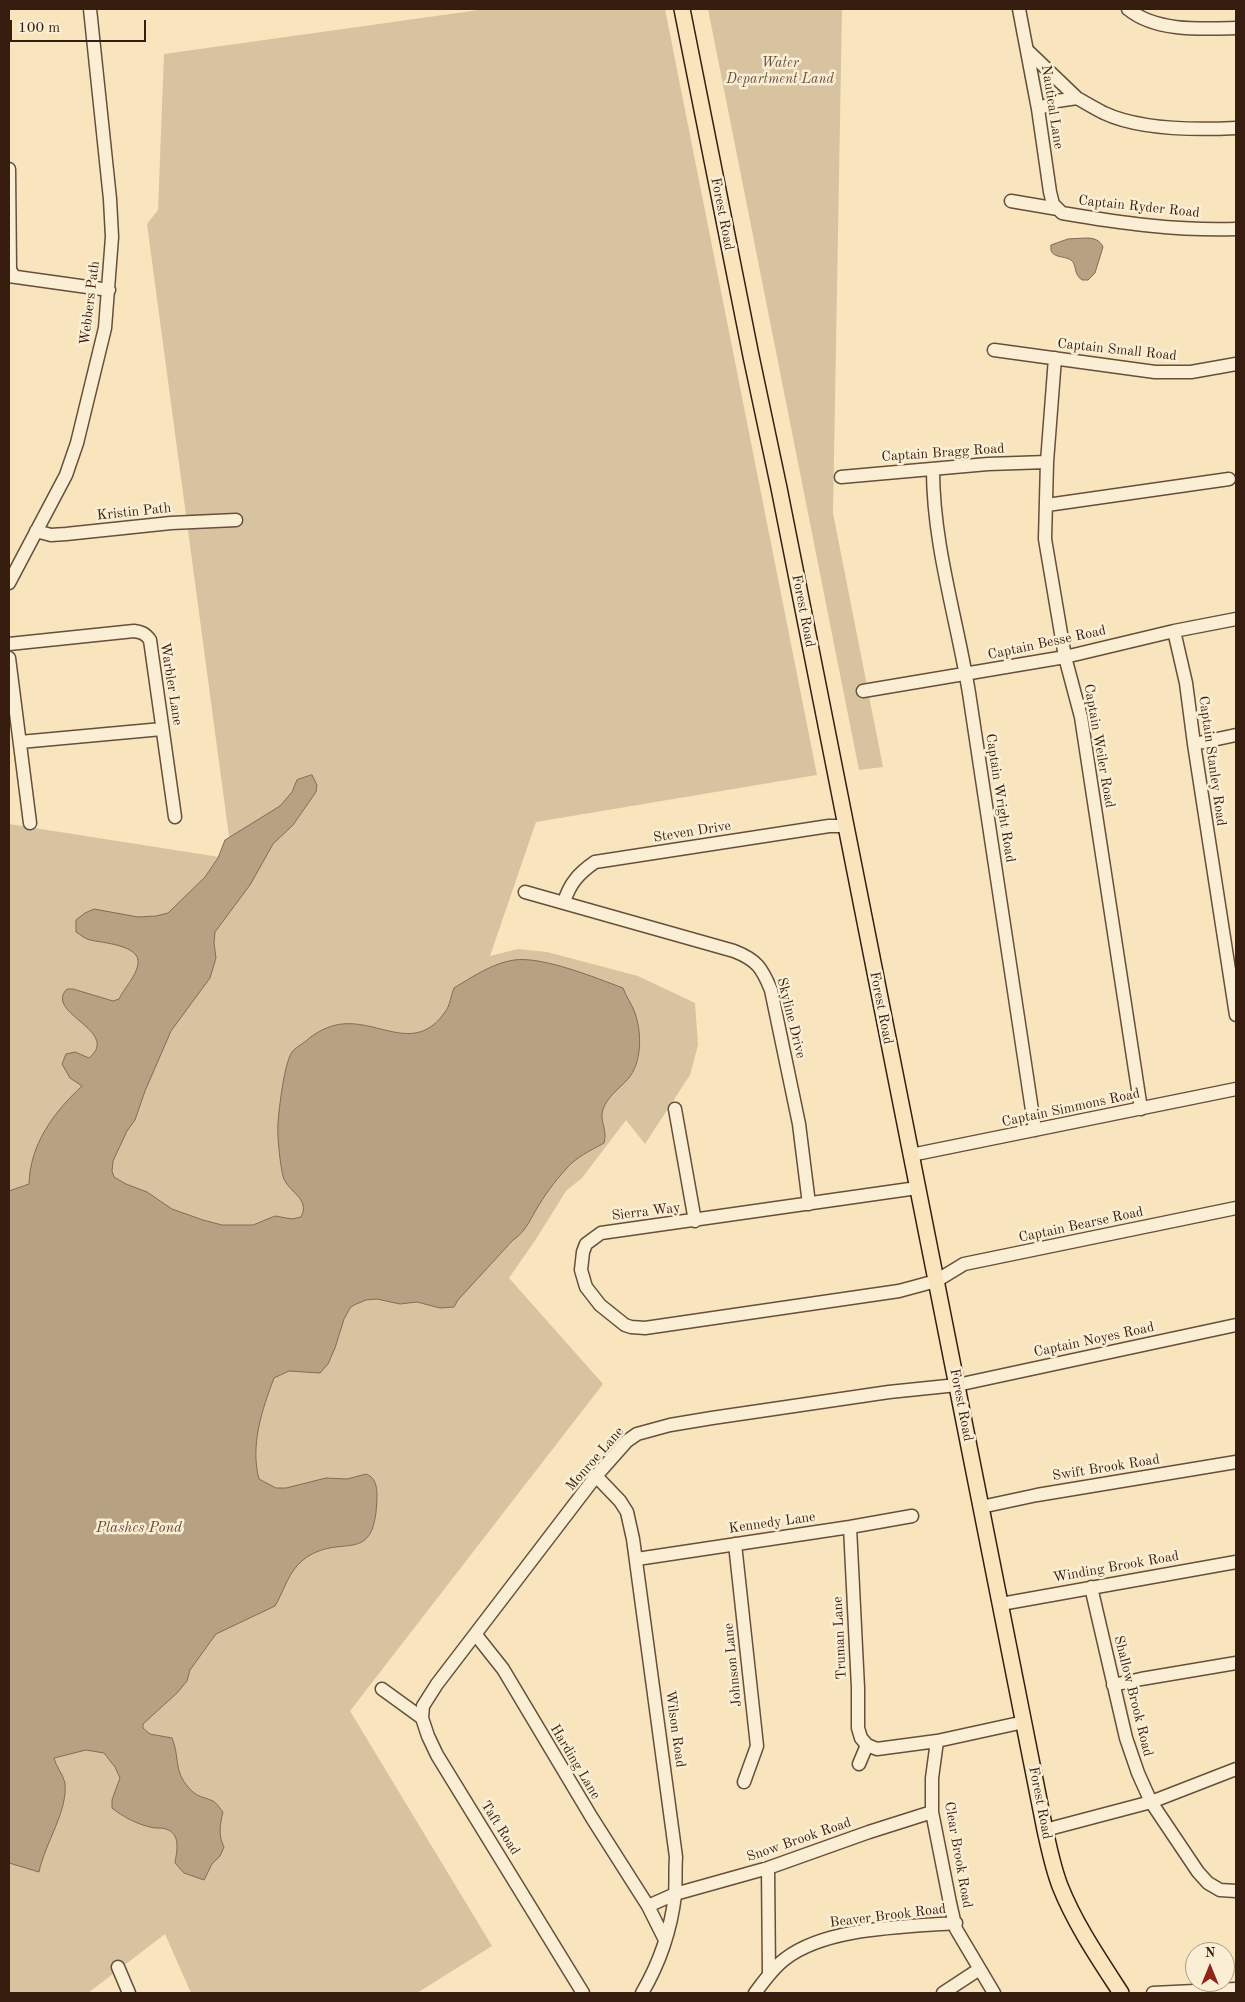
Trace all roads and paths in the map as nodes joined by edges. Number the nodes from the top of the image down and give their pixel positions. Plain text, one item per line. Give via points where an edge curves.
1 (90, 9) edge
2 (682, 9) edge
3 (1019, 9) edge
4 (1128, 9) edge
5 (1236, 28) edge
6 (1027, 50) junction
7 (1077, 98) junction
8 (1038, 109) junction
9 (1236, 128) edge
10 (9, 169) edge
11 (1011, 201) dead end
12 (1058, 209) junction
13 (1236, 229) edge
14 (11, 276) edge
15 (109, 290) junction
16 (994, 350) dead end
17 (1055, 358) junction
18 (1236, 364) edge
19 (1047, 462) junction
20 (933, 470) junction
21 (841, 477) dead end
22 (1229, 479) dead end
23 (1046, 505) junction
24 (236, 520) dead end
25 (36, 530) junction
26 (9, 583) edge
27 (1236, 619) edge
28 (1174, 631) junction
29 (9, 644) edge
30 (1065, 657) junction
31 (9, 658) edge
32 (966, 675) junction
33 (863, 692) dead end
34 (162, 729) junction
35 (1236, 735) edge
36 (20, 742) junction
37 (1194, 744) junction
38 (175, 817) dead end
39 (30, 823) dead end
40 (845, 826) junction
41 (525, 892) dead end
42 (564, 902) junction
43 (1236, 1015) edge
44 (1236, 1089) edge
45 (675, 1109) dead end
46 (1141, 1109) junction
47 (1035, 1130) junction
48 (911, 1155) junction
49 (917, 1188) junction
50 (809, 1204) junction
51 (1236, 1208) edge
52 (695, 1221) junction
53 (936, 1281) junction
54 (1236, 1325) edge
55 (957, 1385) junction
56 (1236, 1462) edge
57 (596, 1476) junction
58 (981, 1507) junction
59 (912, 1516) dead end
60 (850, 1527) junction
61 (735, 1544) junction
62 (637, 1559) junction
63 (1236, 1562) edge
64 (1091, 1586) junction
65 (1001, 1604) junction
66 (476, 1635) junction
67 (1236, 1663) edge
68 (1114, 1686) junction
69 (382, 1689) dead end
70 (422, 1718) junction
71 (1024, 1722) junction
72 (937, 1741) junction
73 (866, 1745) junction
74 (860, 1764) dead end
75 (1236, 1769) edge
76 (744, 1782) dead end
77 (1151, 1802) junction
78 (932, 1812) junction
79 (1045, 1830) junction
80 (768, 1868) junction
81 (1236, 1891) edge
82 (675, 1894) junction
83 (648, 1906) junction
84 (956, 1923) junction
85 (665, 1940) junction
86 (118, 1967) dead end
87 (978, 1970) junction
88 (769, 1974) junction
89 (1236, 1989) edge
90 (129, 1993) edge
91 (583, 1993) edge
92 (642, 1993) edge
93 (755, 1993) edge
94 (943, 1993) edge
95 (994, 1993) edge
96 (1121, 1993) edge
97 (1153, 1993) edge

1 - 15 street, Webbers Path via 110,199
2 - 40 main road, Forest Road
3 - 6 street, Nautical Lane
4 - 5 street via 1160,24 1194,29
6 - 7 street
6 - 8 street, Nautical Lane
7 - 8 street via 1057,101
7 - 9 street via 1105,113 1130,121 1203,129
8 - 12 street, Nautical Lane via 1050,192
10 - 14 street
11 - 12 street, Captain Ryder Road
12 - 13 street, Captain Ryder Road via 1062,213 1142,224
14 - 15 street
15 - 25 street, Webbers Path via 105,328 77,443 66,475
16 - 17 street, Captain Small Road
17 - 18 street, Captain Small Road via 1155,372 1191,372
17 - 19 street, Captain Weiler Road
19 - 20 street, Captain Bragg Road
19 - 23 street, Captain Weiler Road
20 - 21 street, Captain Bragg Road
20 - 32 street, Captain Wright Road via 937,525
22 - 23 street
23 - 30 street, Captain Weiler Road via 1045,539
24 - 25 street, Kristin Path via 50,535
25 - 26 street, Webbers Path
27 - 28 street, Captain Besse Road
28 - 30 street, Captain Besse Road
28 - 37 street, Captain Stanley Road via 1186,683
29 - 34 street, Warbler Lane via 142,632 150,640
30 - 32 street, Captain Besse Road
30 - 46 street, Captain Weiler Road via 1081,718
31 - 36 street
32 - 33 street, Captain Besse Road
32 - 47 street, Captain Wright Road
34 - 36 street
34 - 38 street, Warbler Lane
35 - 37 street
36 - 39 street
37 - 43 street, Captain Stanley Road
40 - 42 street, Steven Drive via 595,862 572,882
40 - 48 main road, Forest Road
41 - 42 street, Skyline Drive
42 - 50 street, Skyline Drive via 734,951 757,964 771,990 799,1124
44 - 46 street, Captain Simmons Road
45 - 52 street
46 - 47 street, Captain Simmons Road
47 - 48 street, Captain Simmons Road
48 - 49 main road, Forest Road
49 - 50 street, Sierra Way
49 - 53 main road, Forest Road
50 - 52 street, Sierra Way
51 - 53 street, Captain Bearse Road via 964,1264
52 - 53 street, Sierra Way via 615,1230 591,1239 583,1252 586,1288 615,1318 631,1327 646,1328 899,1291
53 - 55 main road, Forest Road
54 - 55 street, Captain Noyes Road
55 - 57 street, Monroe Lane via 821,1402 649,1430 627,1441
55 - 58 main road, Forest Road
56 - 58 street, Swift Brook Road
57 - 62 street, Wilson Road via 627,1512
57 - 66 street, Monroe Lane
58 - 65 main road, Forest Road
59 - 60 street, Kennedy Lane
60 - 61 street, Kennedy Lane
60 - 73 street, Truman Lane via 858,1728
61 - 62 street, Kennedy Lane
61 - 76 street, Johnson Lane via 757,1746
62 - 82 street, Wilson Road via 675,1845
63 - 64 street, Winding Brook Road
64 - 65 street, Winding Brook Road
64 - 68 street, Shallow Brook Road
65 - 71 main road, Forest Road
66 - 70 street, Monroe Lane via 426,1700
66 - 83 street, Harding Lane via 503,1670
67 - 68 street
68 - 77 street, Shallow Brook Road via 1126,1738
69 - 70 street
70 - 91 street, Taft Road via 437,1755
71 - 72 street
71 - 79 main road, Forest Road
72 - 73 street via 877,1749
72 - 78 street, Clear Brook Road
73 - 74 street
75 - 77 street
77 - 79 street
77 - 81 street, Shallow Brook Road via 1208,1883 1220,1890
78 - 80 street, Snow Brook Road
78 - 84 street, Clear Brook Road
79 - 96 main road, Forest Road via 1053,1865 1068,1904
80 - 82 street, Snow Brook Road
80 - 88 street
82 - 83 street
82 - 85 street, Wilson Road
83 - 85 street, Harding Lane
84 - 87 street, Clear Brook Road via 956,1929
84 - 88 street, Beaver Brook Road via 824,1939 786,1958
85 - 92 street, Wilson Road via 655,1971
86 - 90 street
87 - 94 street
87 - 95 street, Clear Brook Road
88 - 93 street, Beaver Brook Road
89 - 97 street

